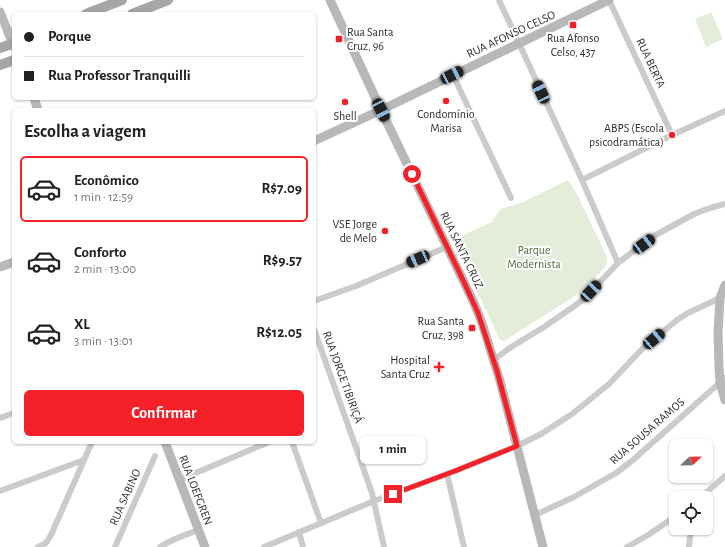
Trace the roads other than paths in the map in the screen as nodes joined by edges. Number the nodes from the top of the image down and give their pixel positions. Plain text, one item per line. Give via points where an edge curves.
1 (122, 0) edge
2 (168, 0) edge
3 (330, 0) edge
4 (499, 0) edge
5 (609, 0) edge
6 (0, 12) edge
7 (91, 12) edge
8 (137, 12) edge
9 (12, 39) edge
10 (520, 44) junction
11 (12, 45) edge
12 (0, 48) edge
13 (12, 61) edge
14 (0, 65) edge
15 (452, 75) junction
16 (381, 110) junction
17 (725, 111) edge
18 (672, 135) junction
19 (316, 140) edge
20 (582, 180) junction
21 (511, 198) dead end
22 (725, 204) edge
23 (447, 247) junction
24 (12, 263) edge
25 (618, 263) junction
26 (0, 267) edge
27 (725, 285) edge
28 (720, 298) junction
29 (316, 300) edge
30 (316, 335) edge
31 (492, 356) junction
32 (723, 380) edge
33 (725, 400) edge
34 (12, 414) edge
35 (0, 418) edge
36 (91, 444) edge
37 (166, 444) edge
38 (264, 444) edge
39 (293, 444) edge
40 (517, 446) junction
41 (155, 456) dead end
42 (84, 460) junction
43 (447, 474) junction
44 (178, 476) junction
45 (725, 476) edge
46 (0, 491) edge
47 (708, 491) edge
48 (374, 501) junction
49 (535, 515) junction
50 (669, 521) edge
51 (321, 523) junction
52 (199, 530) junction
53 (299, 532) junction
54 (690, 535) edge
55 (38, 547) edge
56 (115, 547) edge
57 (160, 547) edge
58 (205, 547) edge
59 (264, 547) edge
60 (303, 547) edge
61 (384, 547) edge
62 (464, 547) edge
63 (543, 547) edge
64 (627, 547) edge
65 (689, 547) edge

1 - 7 main road
2 - 8 main road
3 - 16 street, RUA SANTA CRUZ
4 - 10 street
5 - 10 street, RUA AFONSO CELSO
5 - 18 street, RUA BERTA
6 - 9 street
10 - 15 street, RUA AFONSO CELSO
10 - 20 street
11 - 12 main road
13 - 14 main road
15 - 16 street, RUA AFONSO CELSO
15 - 21 street
16 - 19 street, RUA AFONSO CELSO
16 - 23 street, RUA SANTA CRUZ
17 - 18 street
18 - 20 street
20 - 25 street
22 - 25 street via 694,214 660,232
23 - 29 street
23 - 31 street, RUA SANTA CRUZ via 474,303
24 - 26 street
25 - 31 street via 584,299 544,327
27 - 28 street
28 - 32 street via 718,367
28 - 40 street via 688,313 672,324 644,347 609,384 572,414
30 - 48 street, RUA JORGE TIBIRIÇÁ
31 - 40 street, RUA SANTA CRUZ
32 - 33 street
32 - 49 street, RUA SOUSA RAMOS via 616,473
34 - 35 street
36 - 42 street
37 - 44 street, RUA LOEFGREN
38 - 44 street
39 - 51 street
40 - 43 street
40 - 49 street, RUA SANTA CRUZ
41 - 56 street, RUA SABINO
42 - 46 street
42 - 55 street via 51,535
43 - 48 street
43 - 62 street
44 - 52 street, RUA LOEFGREN
45 - 47 street
48 - 51 street
48 - 61 street, RUA JORGE TIBIRIÇÁ
49 - 63 street, RUA SANTA CRUZ
50 - 64 street
51 - 53 street
52 - 57 street
52 - 58 street, RUA LOEFGREN
53 - 59 street
53 - 60 street
54 - 65 street

